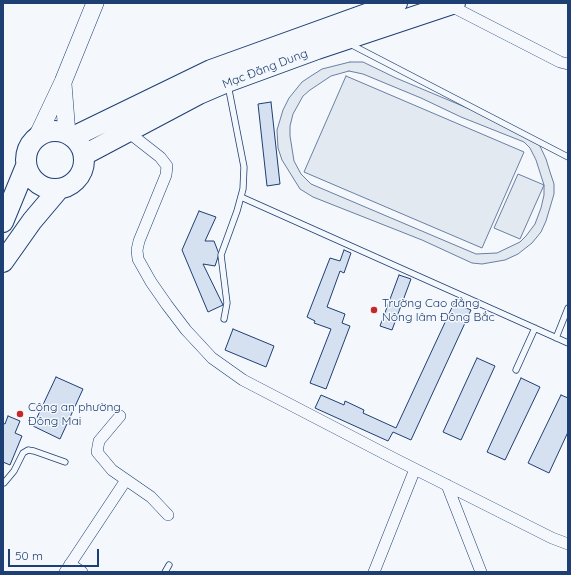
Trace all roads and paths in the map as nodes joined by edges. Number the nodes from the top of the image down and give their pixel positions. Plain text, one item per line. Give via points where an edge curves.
1 (95, 3) edge
2 (397, 3) edge
3 (452, 4) edge
4 (343, 40) junction
5 (568, 64) edge
6 (63, 82) junction
7 (227, 82) junction
8 (128, 132) junction
9 (70, 136) junction
10 (36, 139) junction
11 (84, 155) junction
12 (568, 157) edge
13 (26, 166) junction
14 (58, 189) junction
15 (241, 197) junction
16 (3, 222) edge
17 (3, 262) edge
18 (568, 310) edge
19 (224, 319) dead end
20 (535, 328) junction
21 (556, 338) junction
22 (568, 343) edge
23 (516, 370) dead end
24 (120, 416) dead end
25 (65, 462) dead end
26 (415, 470) junction
27 (126, 480) junction
28 (3, 484) edge
29 (446, 485) junction
30 (168, 515) dead end
31 (568, 544) edge
32 (169, 565) dead end
33 (68, 568) edge
34 (82, 572) edge
35 (165, 572) edge
36 (374, 572) edge
37 (481, 572) edge

1 - 6 main road
2 - 9 highway, Mạc Đăng Dung via 211,70
3 - 4 highway, Mạc Đăng Dung
3 - 5 street
4 - 7 highway, Mạc Đăng Dung
4 - 12 lane
6 - 9 main road
6 - 10 main road
7 - 8 highway, Mạc Đăng Dung
7 - 15 lane via 244,167
8 - 11 highway, Mạc Đăng Dung
8 - 26 street via 160,157 167,166 166,175 139,241 138,259 151,282 186,330 212,358 243,380
9 - 10 highway via 59,131 51,131
9 - 11 highway via 82,148
10 - 13 highway via 27,151
11 - 14 highway via 82,171 78,177 73,183
13 - 14 highway via 35,181 50,189
13 - 16 highway
14 - 17 highway via 32,220
15 - 19 lane via 221,255 227,303
15 - 20 lane
18 - 21 lane
20 - 21 lane
20 - 23 lane
21 - 22 lane
24 - 27 street via 99,441 97,452 112,470
25 - 28 lane via 28,450 23,453 14,471
26 - 29 street
26 - 36 street
27 - 30 street via 151,497
27 - 33 street
29 - 31 street
29 - 37 street
32 - 35 lane
33 - 34 street

